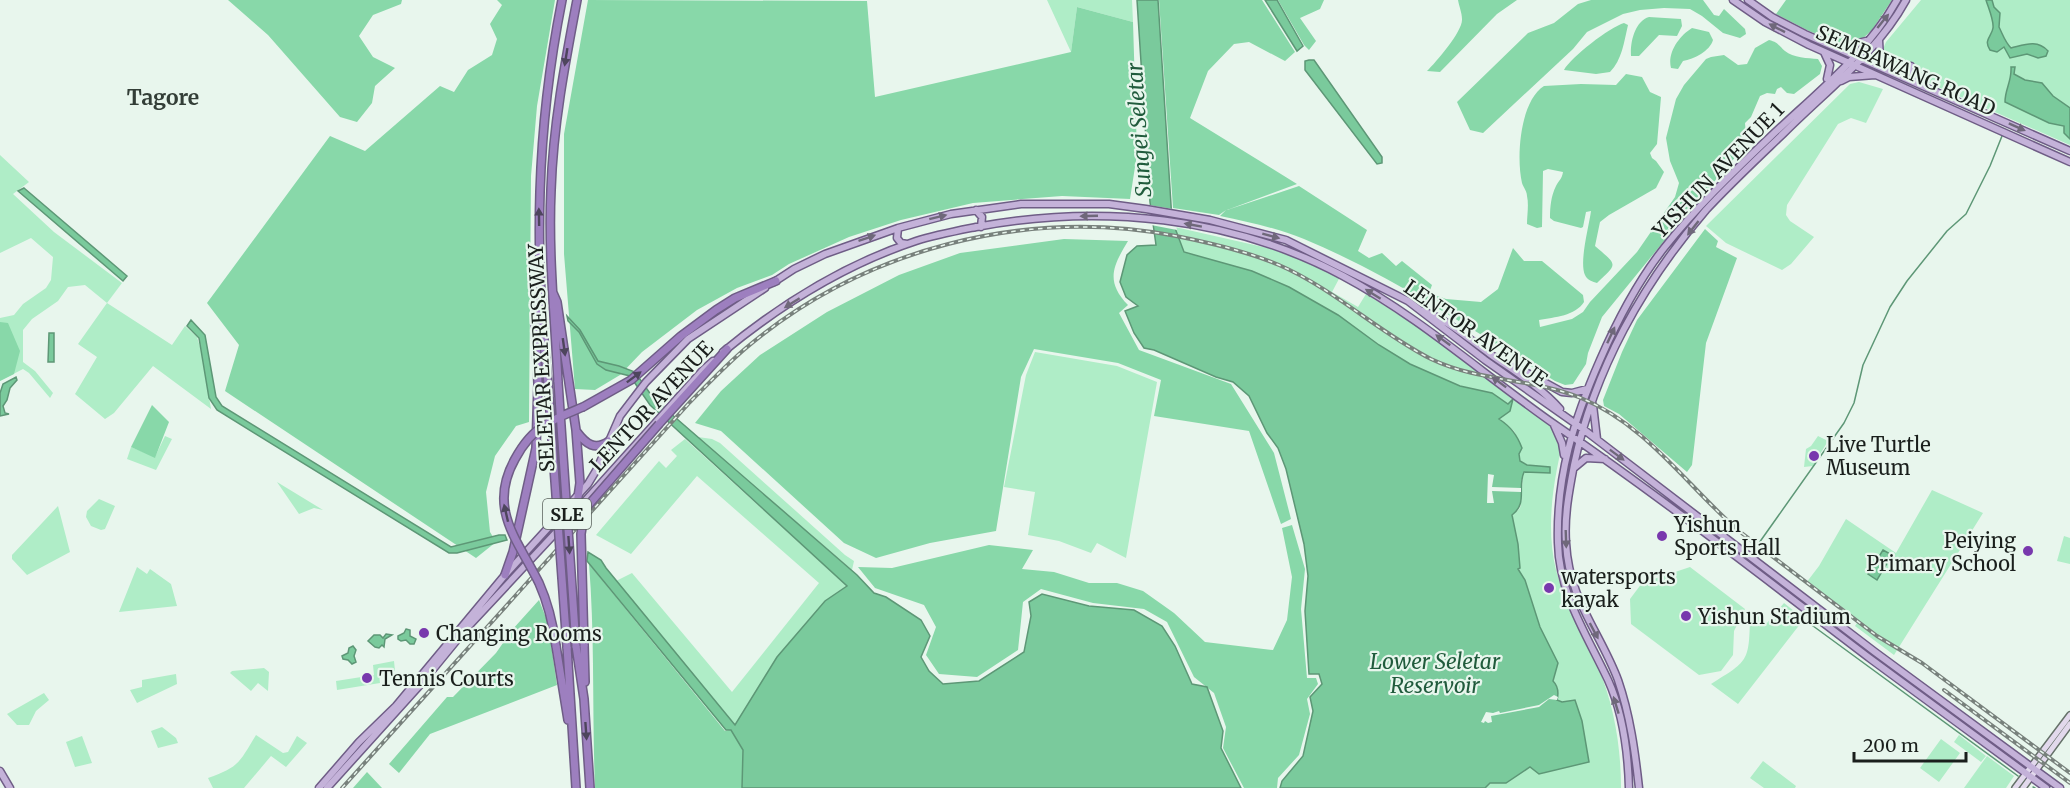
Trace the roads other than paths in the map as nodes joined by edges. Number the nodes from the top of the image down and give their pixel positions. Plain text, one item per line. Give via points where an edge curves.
1 (562, 0) edge
2 (577, 0) edge
3 (1733, 0) edge
4 (1748, 0) edge
5 (1897, 0) edge
6 (1906, 0) edge
7 (1879, 39) junction
8 (1867, 40) junction
9 (1835, 48) junction
10 (1823, 52) junction
11 (1854, 56) junction
12 (1862, 59) junction
13 (1847, 63) junction
14 (1855, 66) junction
15 (1911, 66) dead end
16 (1887, 70) junction
17 (1876, 75) junction
18 (1837, 82) junction
19 (1920, 84) junction
20 (1822, 87) junction
21 (2070, 151) edge
22 (2070, 162) edge
23 (976, 210) junction
24 (981, 226) junction
25 (898, 228) junction
26 (907, 244) junction
27 (776, 281) junction
28 (552, 290) junction
29 (540, 297) junction
30 (1416, 308) junction
31 (1482, 347) junction
32 (727, 349) joint
33 (1587, 389) junction
34 (1592, 402) junction
35 (671, 408) junction
36 (1566, 417) junction
37 (1553, 423) junction
38 (1575, 423) junction
39 (1583, 429) junction
40 (576, 430) junction
41 (1571, 435) junction
42 (1597, 440) junction
43 (609, 441) junction
44 (1580, 441) junction
45 (1607, 460) junction
46 (1564, 462) junction
47 (1574, 468) junction
48 (579, 495) junction
49 (576, 511) junction
50 (1566, 515) junction
51 (1558, 520) junction
52 (527, 552) junction
53 (533, 559) junction
54 (505, 575) junction
55 (580, 645) junction
56 (1884, 664) junction
57 (2070, 715) edge
58 (2070, 724) edge
59 (572, 727) junction
60 (2033, 768) junction
61 (0, 771) edge
62 (2029, 775) junction
63 (10, 788) edge
64 (319, 788) edge
65 (327, 788) edge
66 (576, 788) edge
67 (590, 788) edge
68 (1629, 788) edge
69 (1639, 788) edge
70 (2015, 788) edge
71 (2023, 788) edge
72 (2046, 788) edge
73 (2060, 788) edge

29 -> 1 highway, SELETAR EXPRESSWAY / SLE via 541,147
2 -> 28 highway, SELETAR EXPRESSWAY / SLE via 553,150
10 -> 3 main road, SEMBAWANG ROAD via 1765,22
4 - 9 main road, SEMBAWANG ROAD via 1772,17
8 -> 5 main road, YISHUN AVENUE 1
6 - 7 main road, YISHUN AVENUE 1
7 - 12 main road, YISHUN AVENUE 1
7 - 16 main road via 1880,59
8 - 9 main road
8 - 11 main road, YISHUN AVENUE 1
9 - 11 main road, SEMBAWANG ROAD
10 - 13 main road, SEMBAWANG ROAD
10 - 20 main road via 1830,70
11 - 12 main road, SEMBAWANG ROAD
11 - 13 main road, YISHUN AVENUE 1
12 - 14 main road, YISHUN AVENUE 1
12 - 16 main road, SEMBAWANG ROAD
13 - 14 main road, SEMBAWANG ROAD
13 - 20 main road, YISHUN AVENUE 1
14 - 17 main road, SEMBAWANG ROAD
14 - 18 main road, YISHUN AVENUE 1
15 - 19 main road
16 - 19 main road, SEMBAWANG ROAD
17 - 18 main road
17 - 22 main road, SEMBAWANG ROAD
18 -> 34 main road, YISHUN AVENUE 1 via 1707,210 1659,271 1621,333
19 -> 21 main road, SEMBAWANG ROAD
33 -> 20 main road, YISHUN AVENUE 1 via 1625,307 1663,249 1692,215
23 - 24 main road via 982,217
25 -> 23 main road, LENTOR AVENUE
23 -> 30 main road, LENTOR AVENUE via 1037,204 1109,204 1210,220 1286,240
24 - 26 main road, LENTOR AVENUE
37 -> 24 main road, LENTOR AVENUE via 1413,319 1343,276 1283,248 1207,227 1114,215
25 - 26 main road via 897,238
27 -> 25 main road, LENTOR AVENUE via 831,251
26 -> 32 main road, LENTOR AVENUE via 826,281
27 - 43 main road, LENTOR AVENUE via 688,339 624,410
59 -> 27 highway, bridge via 566,716 547,604 506,514 504,489 513,462 546,424 622,386 725,304
28 -> 40 highway
28 -> 55 highway, SELETAR EXPRESSWAY / SLE, bridge
29 - 54 highway via 535,318 536,448
29 - 59 highway, SELETAR EXPRESSWAY / SLE, bridge
30 - 31 main road via 1435,315
30 - 36 main road, LENTOR AVENUE
31 - 33 main road via 1562,392
31 - 36 main road via 1550,399
32 - 35 highway
33 - 38 main road, YISHUN AVENUE 1
34 - 39 main road, YISHUN AVENUE 1
34 - 42 main road
35 - 49 main road, LENTOR AVENUE
35 - 55 highway, bridge via 585,509 581,534
36 - 38 main road, LENTOR AVENUE
37 - 41 main road, LENTOR AVENUE
37 - 46 main road via 1562,443
38 - 39 main road, LENTOR AVENUE
38 - 41 main road, YISHUN AVENUE 1
39 - 42 main road, LENTOR AVENUE
39 - 44 main road, YISHUN AVENUE 1
40 - 43 highway via 593,446
40 - 48 highway
41 - 44 main road, LENTOR AVENUE
41 - 46 main road, YISHUN AVENUE 1
42 -> 56 main road, LENTOR AVENUE
43 - 48 main road, LENTOR AVENUE via 594,475
44 - 45 main road, LENTOR AVENUE
44 - 47 main road, YISHUN AVENUE 1
45 - 47 main road via 1586,458
45 - 56 main road, LENTOR AVENUE
46 - 51 main road, YISHUN AVENUE 1
47 - 50 main road, YISHUN AVENUE 1
48 - 49 highway
48 - 52 main road, LENTOR AVENUE
49 - 53 main road, LENTOR AVENUE
50 - 51 main road via 1562,511
50 -> 69 main road, YISHUN AVENUE 1 via 1573,584 1618,680 1631,726
68 -> 51 main road, YISHUN AVENUE 1 via 1628,754 1609,682 1567,595 1559,554
52 - 53 main road
52 - 54 main road, LENTOR AVENUE
53 - 65 main road, LENTOR AVENUE
54 - 64 main road, LENTOR AVENUE via 400,701
55 -> 67 highway, SELETAR EXPRESSWAY / SLE
56 - 60 main road
56 - 62 main road
57 - 60 main road
58 - 60 main road
59 - 66 highway, SELETAR EXPRESSWAY / SLE
60 - 62 main road
60 - 73 main road
61 - 63 main road
62 - 70 main road
62 - 71 main road
62 - 72 main road

